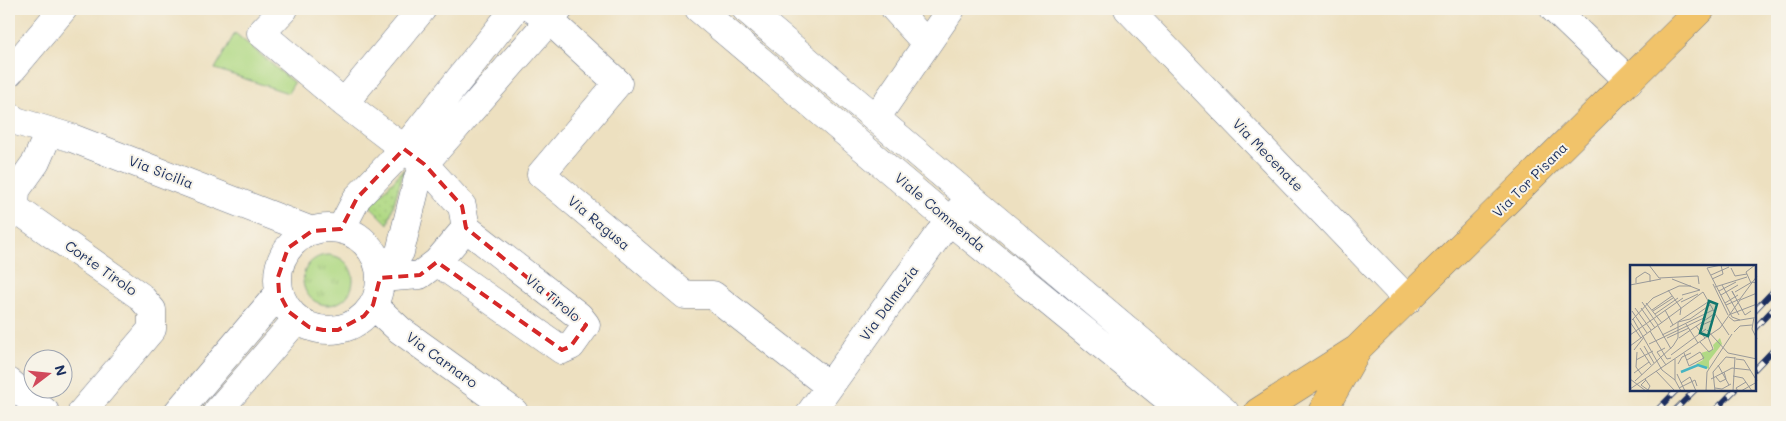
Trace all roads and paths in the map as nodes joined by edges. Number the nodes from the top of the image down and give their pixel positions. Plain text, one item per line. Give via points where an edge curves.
1 (63, 9) edge
2 (284, 9) edge
3 (422, 9) edge
4 (515, 9) edge
5 (699, 9) edge
6 (746, 9) edge
7 (895, 9) edge
8 (951, 9) edge
9 (1128, 9) edge
10 (1554, 9) edge
11 (1701, 9) edge
12 (547, 12) edge
13 (926, 43) junction
14 (9, 73) edge
15 (1628, 81) junction
16 (344, 102) junction
17 (9, 116) edge
18 (876, 118) junction
19 (48, 132) junction
20 (414, 156) junction
21 (970, 197) junction
22 (12, 212) edge
23 (950, 221) junction
24 (466, 228) junction
25 (341, 230) junction
26 (312, 231) junction
27 (437, 262) junction
28 (380, 278) junction
29 (279, 293) junction
30 (1408, 300) junction
31 (373, 305) junction
32 (297, 319) junction
33 (1357, 349) junction
34 (9, 382) edge
35 (829, 386) junction
36 (45, 412) edge
37 (82, 412) edge
38 (178, 412) edge
39 (217, 412) edge
40 (514, 412) edge
41 (811, 412) edge
42 (1184, 412) edge
43 (1225, 412) edge
44 (1258, 412) edge
45 (1322, 412) edge

1 - 14 street
2 - 16 street via 261,33
3 - 16 street
4 - 20 street
5 - 23 street, Viale Commenda
6 - 18 street
7 - 13 street
8 - 13 street
9 - 30 street, Via Mecenate
10 - 15 street
11 - 15 main road, Via Tor Pisana
12 - 20 street
12 - 35 street, Via Ragusa via 618,83 541,174 685,296 713,295
13 - 18 street
15 - 30 main road, Via Tor Pisana
16 - 20 street
17 - 19 street, Via Sicilia
18 - 21 street
19 - 22 street, Corte Tirolo via 36,162 16,190
19 - 26 street, Via Sicilia via 72,138
20 - 24 street via 462,206
20 - 25 street via 357,198
20 - 28 street via 418,178 400,252
21 - 23 street, Via Dalmazia
21 - 43 street
22 - 37 street, Corte Tirolo via 140,296 152,310 152,329
23 - 35 street, Via Dalmazia
23 - 42 street, Viale Commenda
24 - 27 street
24 - 27 street, Via Tirolo via 579,316 586,325 571,346 562,350
25 - 26 street
25 - 28 street via 356,236 369,247 377,262
26 - 29 street via 298,238 280,262
27 - 28 street via 420,274
28 - 31 street
29 - 32 street via 289,312
29 - 38 street
30 - 33 main road, Via Tor Pisana
31 - 32 street via 352,325 338,330 309,327
31 - 40 street, Via Carnaro via 400,330
32 - 39 street
33 - 44 main road, Via Tor Pisana
33 - 45 main road, Via Tor Pisana
34 - 36 street
35 - 41 street, Via Dalmazia

